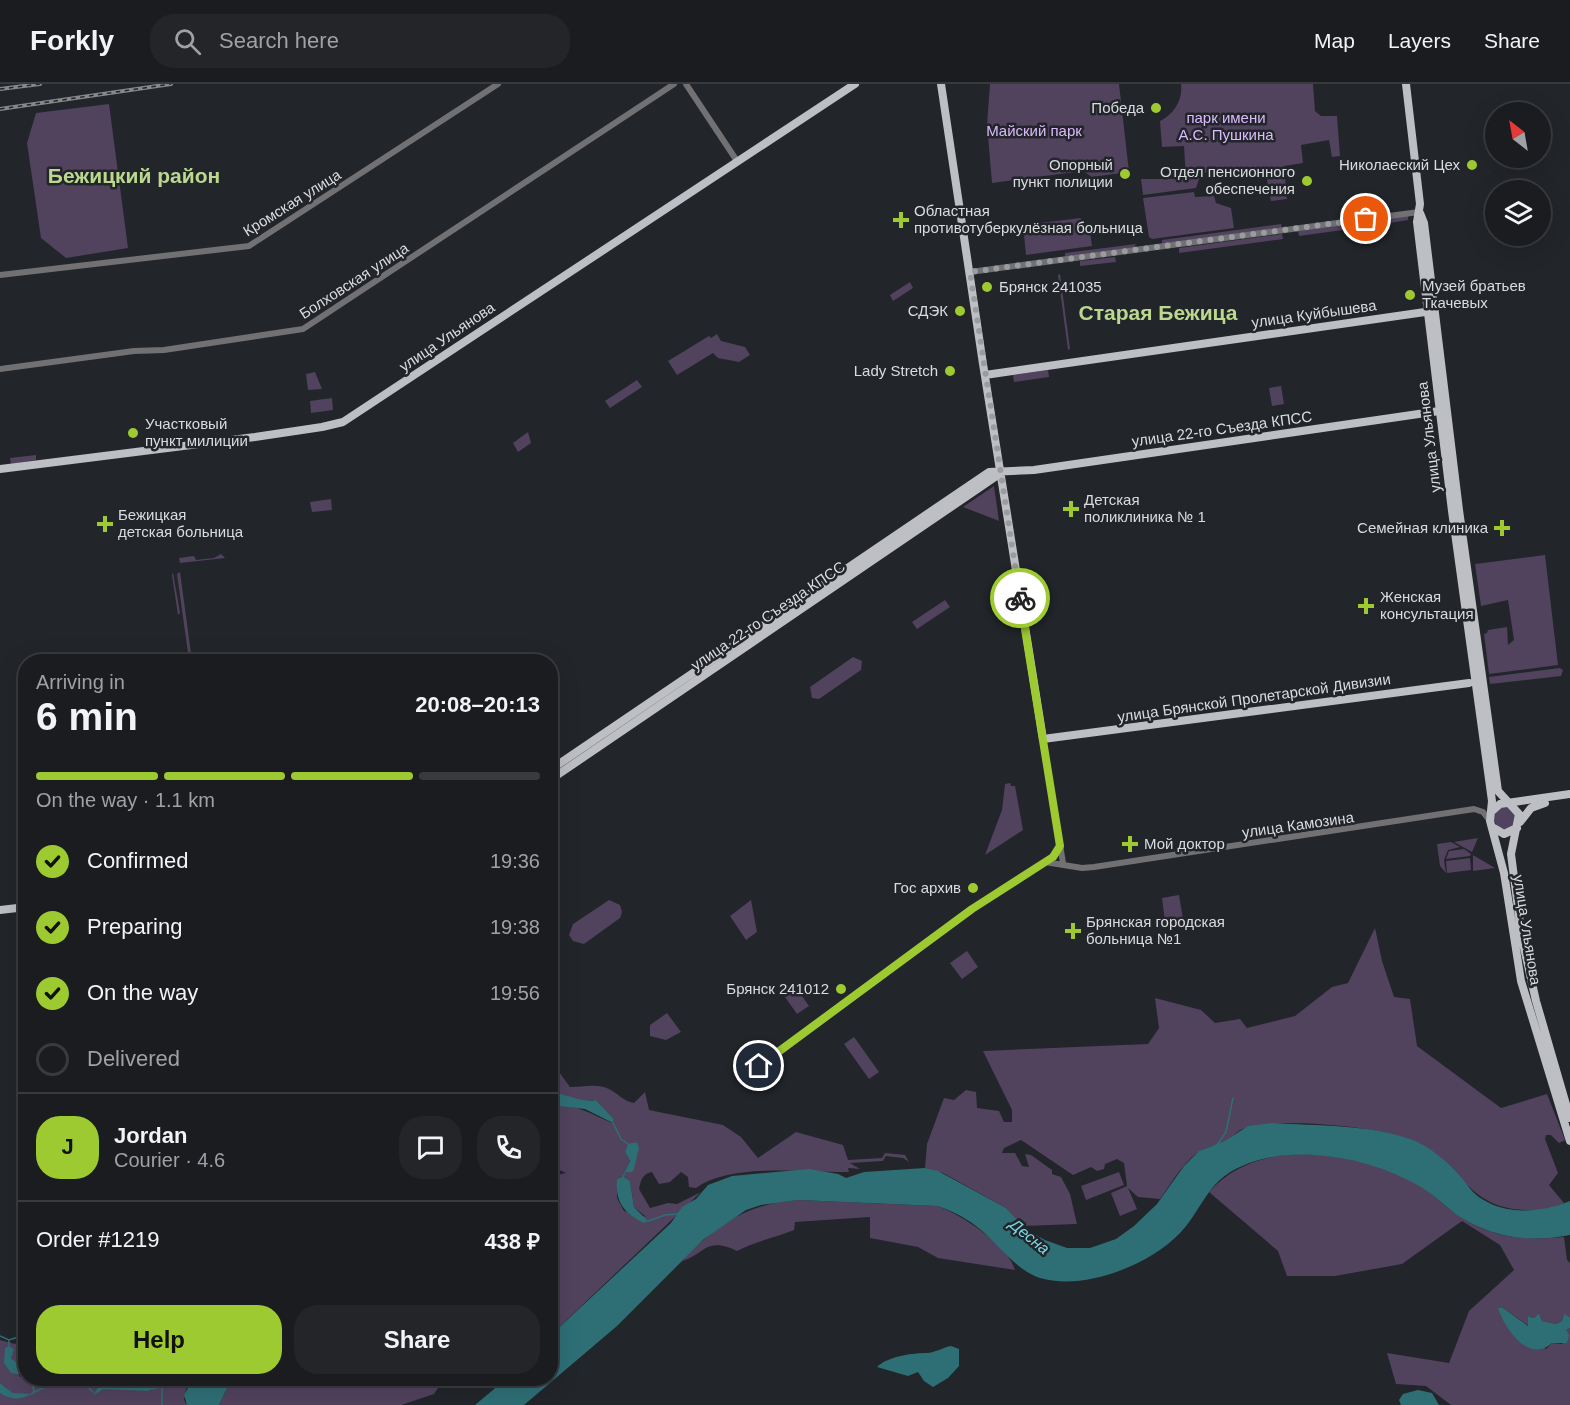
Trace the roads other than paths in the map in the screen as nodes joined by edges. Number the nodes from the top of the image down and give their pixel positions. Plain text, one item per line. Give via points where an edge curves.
1 (498, 84) edge
2 (674, 84) edge
3 (686, 84) edge
4 (855, 84) edge
5 (941, 84) edge
6 (1406, 84) edge
7 (737, 161) junction
8 (1419, 212) junction
9 (970, 272) junction
10 (0, 275) edge
11 (1431, 311) junction
12 (0, 369) edge
13 (985, 375) junction
14 (1443, 411) junction
15 (0, 469) edge
16 (1001, 473) junction
17 (905, 533) junction
18 (1469, 683) dead end
19 (619, 724) junction
20 (624, 731) junction
21 (1043, 739) junction
22 (558, 765) edge
23 (558, 775) edge
24 (1570, 794) edge
25 (1570, 799) edge
26 (1510, 805) junction
27 (1492, 811) junction
28 (1490, 824) junction
29 (1518, 826) junction
30 (1060, 846) junction
31 (1046, 862) junction
32 (1063, 863) junction
33 (18, 908) edge
34 (0, 910) edge
35 (742, 1074) dead end
36 (1570, 1118) edge
37 (1570, 1142) edge

1 - 10 street, Кромская улица via 249,246
2 - 12 street, Болховская улица via 303,329
3 - 7 street
4 - 7 main road, улица Ульянова
5 - 9 main road
6 - 8 main road, улица Ульянова
7 - 15 main road, улица Ульянова via 340,423
8 - 9 street
8 - 11 main road, улица Ульянова via 1417,222
9 - 13 main road
11 - 13 main road, улица Куйбышева
11 - 14 main road, улица Ульянова
13 - 16 main road
14 - 16 main road, улица 22-го Съезда КПСС
14 - 26 main road, улица Ульянова via 1498,791
14 - 27 main road, улица Ульянова
16 - 17 main road, улица 22-го Съезда КПСС via 988,472
16 - 21 main road
17 - 19 main road, улица 22-го Съезда КПСС
17 - 20 main road, улица 22-го Съезда КПСС
18 - 21 main road, улица Брянской Пролетарской Дивизии
19 - 20 main road
19 - 22 main road, улица 22-го Съезда КПСС
20 - 23 main road, улица 22-го Съезда КПСС
21 - 30 street
24 - 26 main road
25 - 29 main road via 1537,805
26 - 27 main road via 1500,804
26 - 29 main road via 1517,810
27 - 28 main road
28 - 29 main road via 1504,834
28 - 32 street, улица Камозина via 1483,812 1474,809 1082,868
28 - 37 main road, улица Ульянова via 1504,873 1525,999
29 - 36 main road, улица Ульянова via 1511,854 1522,939
30 - 31 street
30 - 32 street
31 - 32 street, улица Камозина
31 - 35 street via 972,909 768,1061
33 - 34 main road

